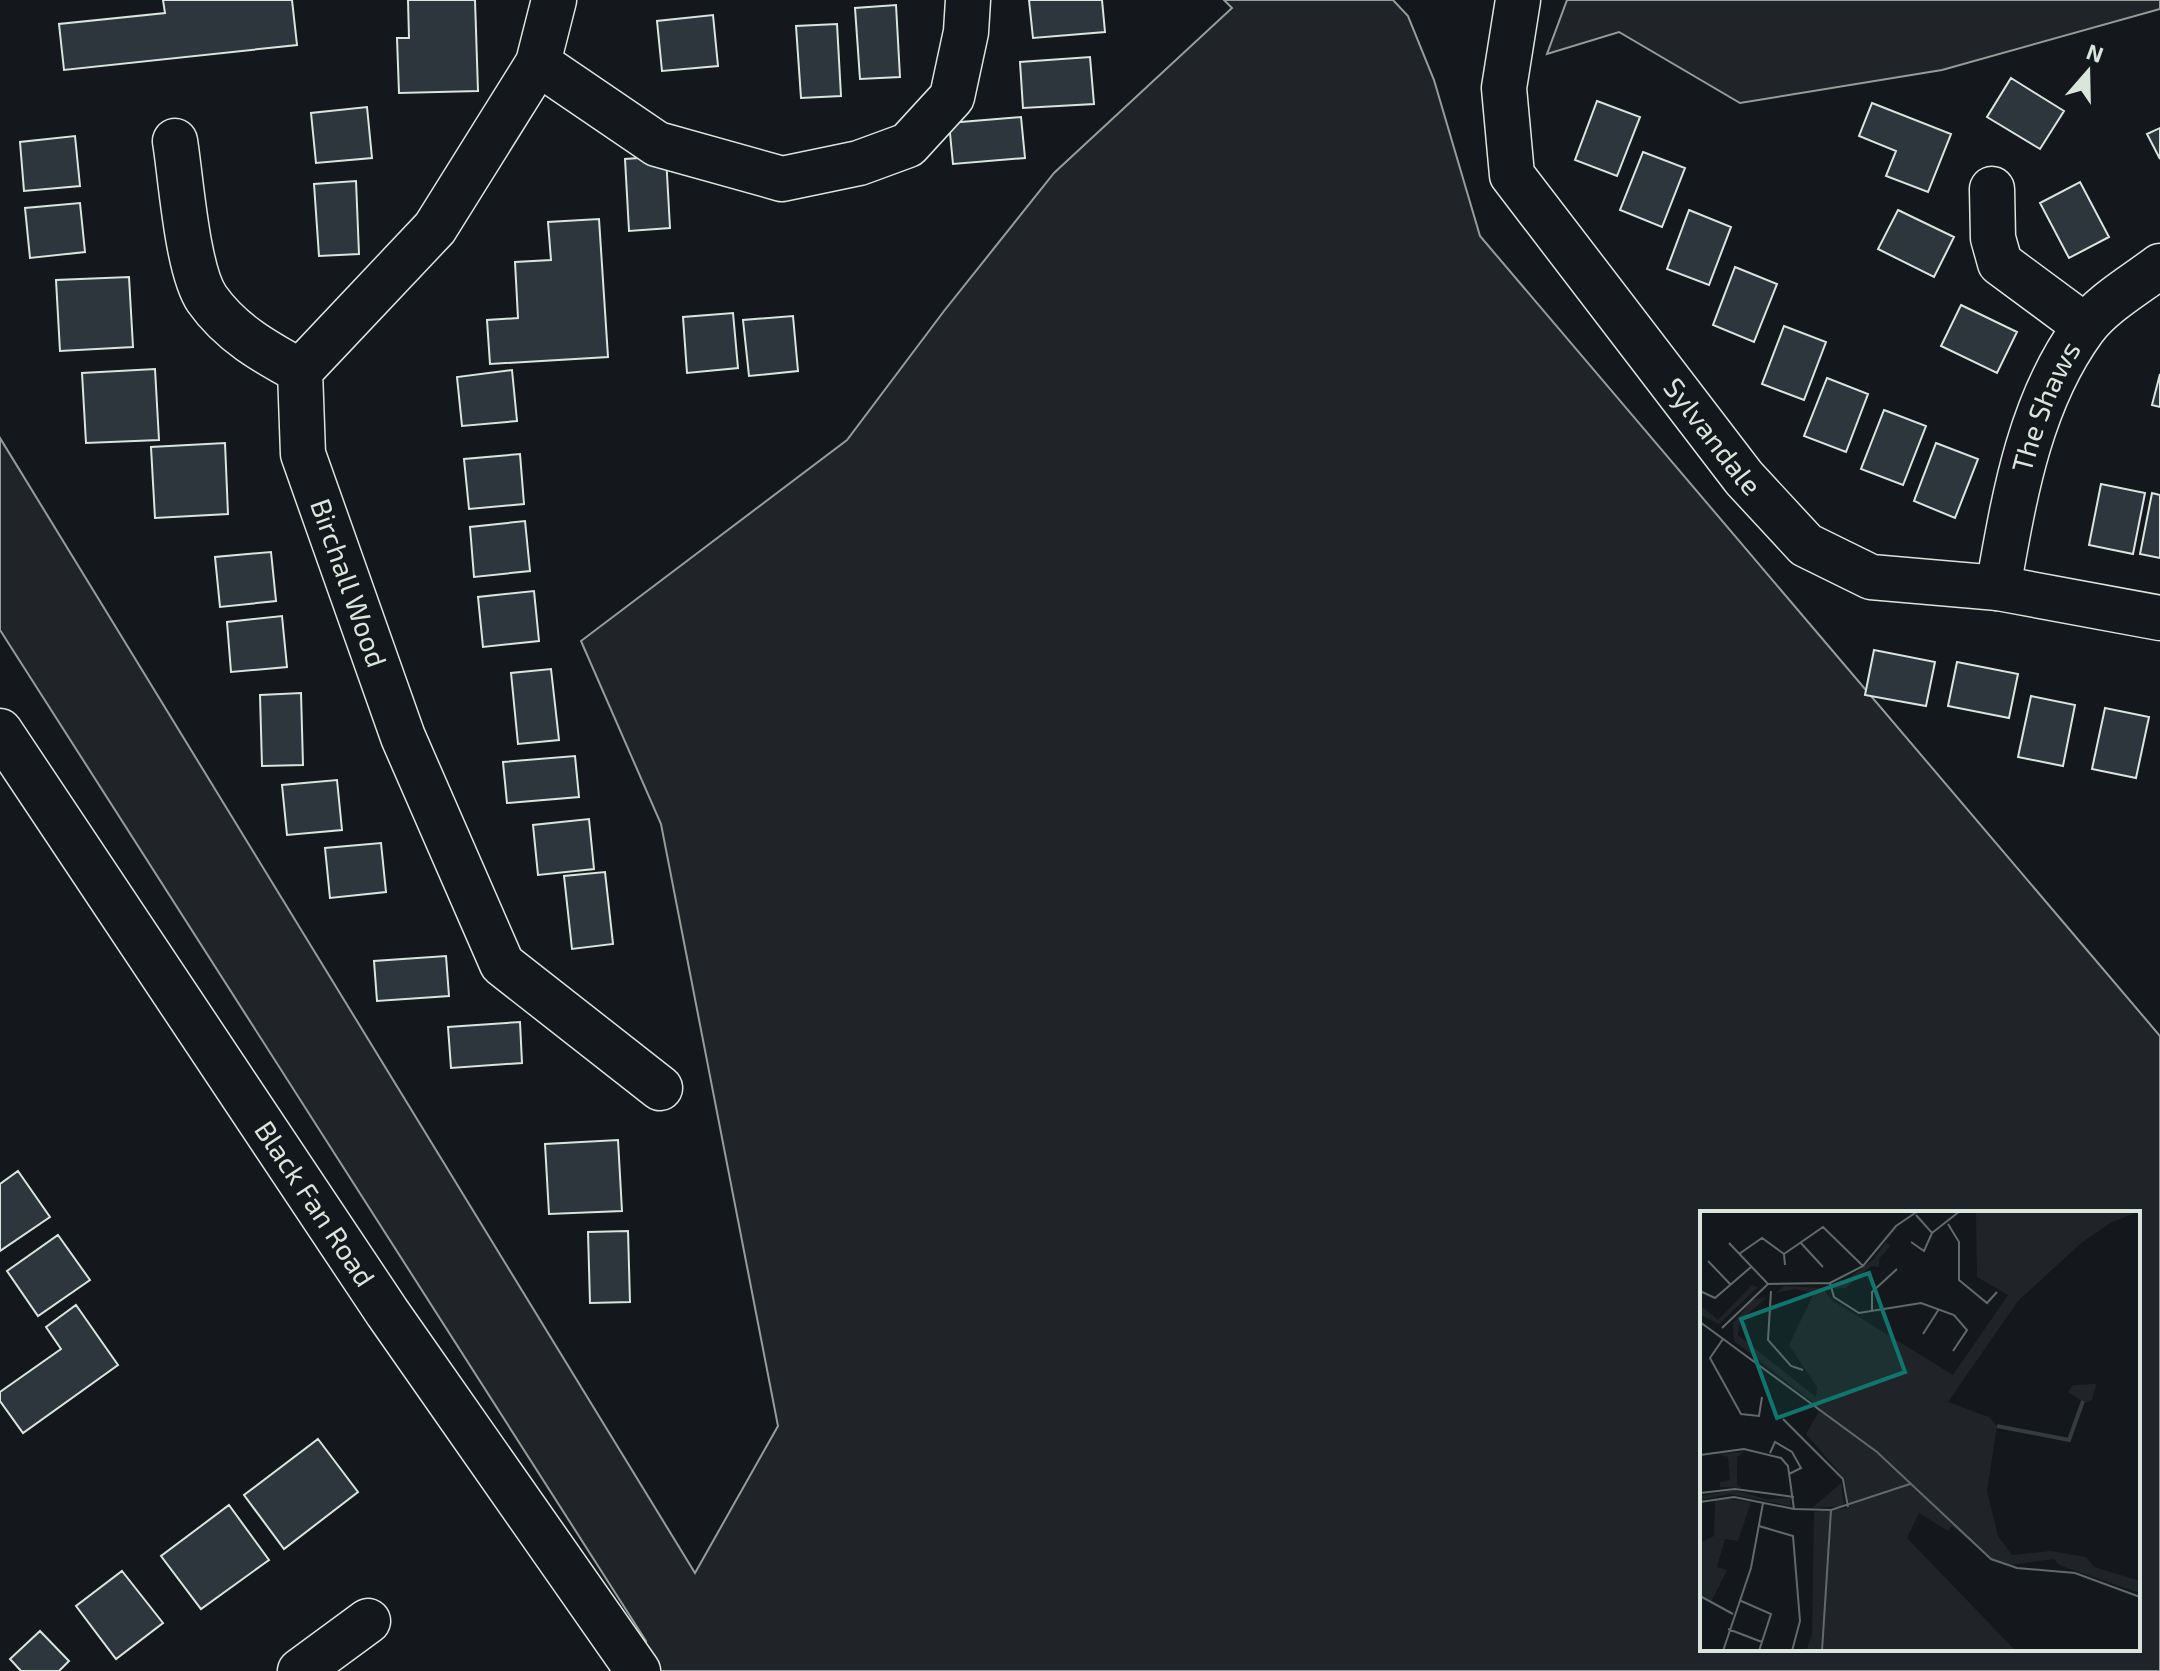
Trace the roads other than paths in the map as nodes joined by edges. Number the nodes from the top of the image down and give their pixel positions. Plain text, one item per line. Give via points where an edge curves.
1 (554, 0) edge
2 (968, 0) edge
3 (1518, 0) edge
4 (538, 63) junction
5 (175, 141) dead end
6 (1992, 189) dead end
7 (2160, 266) edge
8 (2085, 326) junction
9 (300, 371) junction
10 (1998, 588) junction
11 (2160, 618) edge
12 (0, 731) edge
13 (660, 1088) dead end
14 (368, 1621) dead end
15 (300, 1671) edge
16 (638, 1671) edge

1 - 4 street
2 - 4 street via 952,97 908,145 859,163 782,179 657,144
3 - 10 street, Sylvandale via 1504,88 1512,175 1744,478 1806,545 1871,577
4 - 9 street via 435,228
5 - 9 street via 193,257 205,297 234,329
6 - 8 street via 1993,238 2000,263
7 - 8 street, The Shaws
8 - 10 street, The Shaws via 2045,392 2014,498
9 - 13 street, Birchall Wood via 303,454 403,737 502,964
10 - 11 street, Sylvandale
12 - 16 street, Black Fan Road via 387,1312
14 - 15 street

